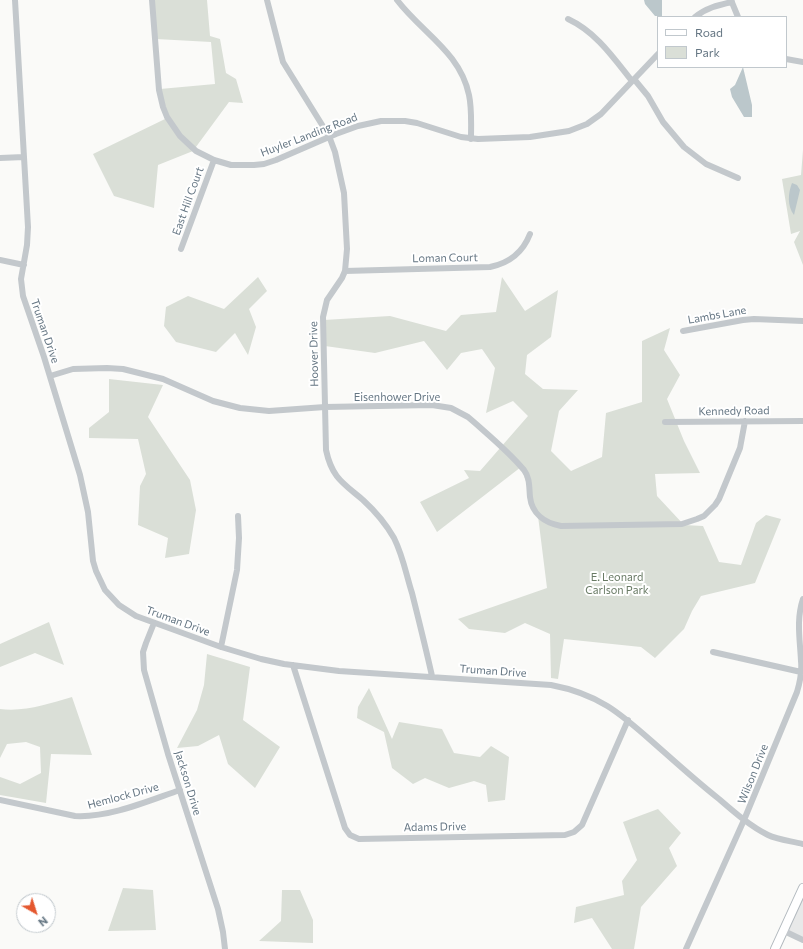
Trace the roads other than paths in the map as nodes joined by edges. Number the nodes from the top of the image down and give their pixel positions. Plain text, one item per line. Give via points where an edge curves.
1 (15, 0) edge
2 (152, 0) edge
3 (267, 0) edge
4 (397, 0) edge
5 (731, 1) edge
6 (697, 16) edge
7 (738, 16) edge
8 (568, 19) dead end
9 (657, 55) edge
10 (787, 58) edge
11 (803, 62) edge
12 (633, 80) junction
13 (329, 136) junction
14 (472, 139) junction
15 (24, 157) junction
16 (0, 158) edge
17 (214, 160) junction
18 (738, 178) dead end
19 (530, 234) dead end
20 (181, 249) dead end
21 (0, 260) edge
22 (24, 265) junction
23 (345, 270) junction
24 (803, 321) edge
25 (683, 331) dead end
26 (50, 376) junction
27 (325, 407) junction
28 (745, 421) junction
29 (803, 421) edge
30 (665, 422) dead end
31 (238, 516) dead end
32 (803, 598) edge
33 (154, 623) junction
34 (221, 647) junction
35 (713, 652) dead end
36 (293, 665) junction
37 (801, 672) junction
38 (432, 676) junction
39 (628, 720) junction
40 (180, 790) junction
41 (0, 800) edge
42 (744, 820) junction
43 (803, 844) edge
44 (803, 888) edge
45 (788, 921) junction
46 (803, 940) edge
47 (225, 949) edge
48 (686, 949) edge
49 (775, 949) edge

1 - 15 street, Truman Drive
2 - 17 street, Huyler Landing Road via 159,90 163,107 180,136 196,151
3 - 13 street, Hoover Drive via 284,62
4 - 14 street via 448,53 461,73 471,105
5 - 6 street
5 - 7 street
8 - 12 street via 593,34
9 - 12 street, Huyler Landing Road
10 - 11 street
12 - 14 street, Huyler Landing Road via 601,114 578,129 530,137
12 - 18 street via 648,96 663,122 684,147 706,164
13 - 14 street, Huyler Landing Road via 370,123 393,120 430,126
13 - 17 street, Huyler Landing Road via 264,164 242,166
13 - 23 street, Hoover Drive via 346,205
15 - 16 street
15 - 22 street, Truman Drive via 28,227
17 - 20 street, East Hill Court
19 - 23 street, Loman Court via 524,246 512,259 490,267
21 - 22 street
22 - 26 street, Truman Drive via 23,296
23 - 27 street, Hoover Drive via 327,300 322,317
24 - 25 street, Lambs Lane via 754,319
26 - 27 street, Eisenhower Drive via 73,369 123,369 163,379 213,401 240,408 268,411
26 - 33 street, Truman Drive via 85,493 93,561 100,581 118,605
27 - 28 street, Eisenhower Drive via 432,405 460,412 476,422 524,470 530,482 532,503 538,515 548,523 561,526 682,524 704,516 719,499 740,448
27 - 38 street, Hoover Drive via 326,450 329,463 342,483 371,508 394,539 407,572
28 - 29 street, Kennedy Road
28 - 30 street, Kennedy Road
31 - 34 street via 237,570
32 - 37 street, Wilson Drive via 799,622
33 - 34 street, Truman Drive
33 - 40 street, Jackson Drive via 143,652 144,670
34 - 36 street, Truman Drive
35 - 37 street
36 - 38 street, Truman Drive via 340,671
36 - 39 street, Adams Drive via 345,828 350,835 359,838 565,835 574,832 582,825
37 - 42 street, Wilson Drive via 797,692
38 - 39 street, Truman Drive via 565,688 594,698
39 - 42 street, Truman Drive
40 - 41 street, Hemlock Drive via 85,817
40 - 47 street, Jackson Drive via 219,913
42 - 43 street, Truman Drive via 769,836
42 - 48 street, Wilson Drive
44 - 45 main road
45 - 46 street via 784,931
45 - 49 main road

